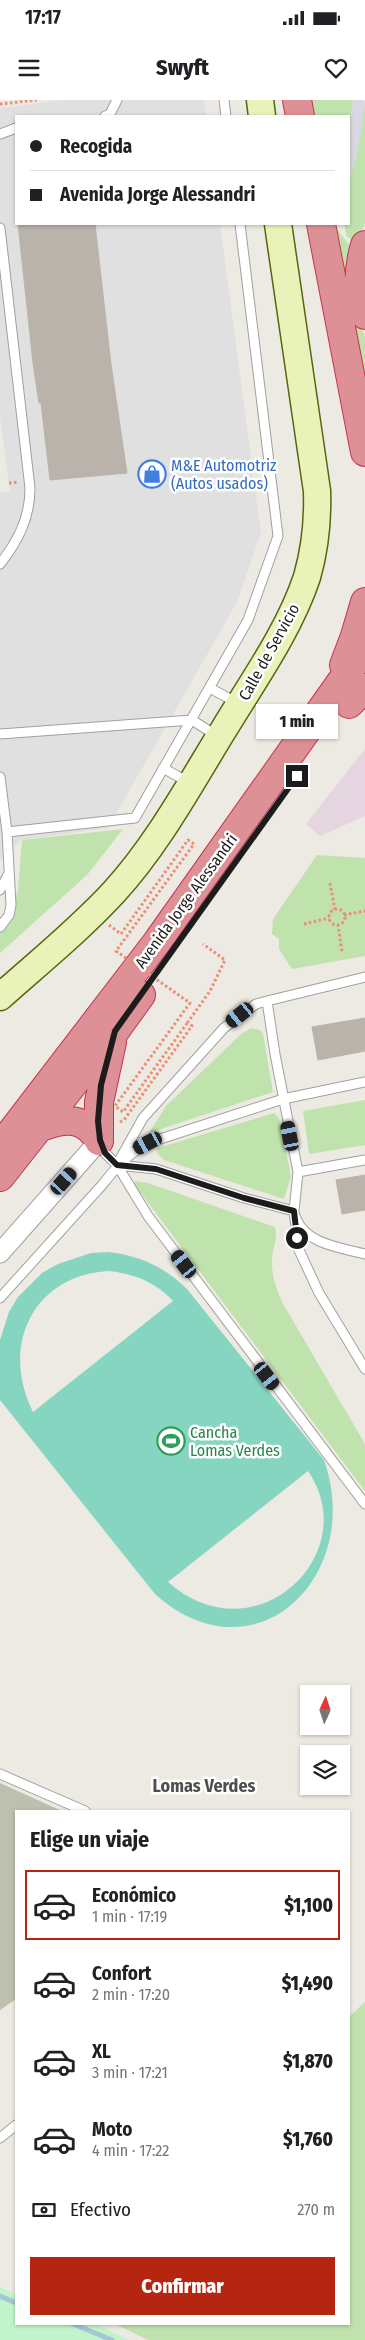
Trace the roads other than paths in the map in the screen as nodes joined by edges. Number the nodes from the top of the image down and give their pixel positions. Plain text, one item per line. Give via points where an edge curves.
1 (117, 100) edge
2 (224, 100) edge
3 (260, 100) edge
4 (297, 100) edge
5 (108, 115) edge
6 (226, 115) edge
7 (262, 115) edge
8 (300, 115) edge
9 (15, 128) edge
10 (0, 134) edge
11 (240, 225) edge
12 (278, 225) edge
13 (321, 225) edge
14 (0, 228) edge
15 (365, 245) edge
16 (365, 315) edge
17 (365, 452) edge
18 (0, 564) edge
19 (365, 602) edge
20 (365, 648) edge
21 (365, 680) edge
22 (210, 688) junction
23 (346, 700) edge
24 (239, 704) junction
25 (192, 720) junction
26 (0, 734) edge
27 (219, 737) junction
28 (162, 768) junction
29 (0, 777) edge
30 (190, 784) junction
31 (7, 832) junction
32 (9, 873) junction
33 (0, 890) edge
34 (0, 927) edge
35 (365, 977) edge
36 (0, 997) edge
37 (268, 1001) junction
38 (115, 1031) junction
39 (365, 1082) edge
40 (283, 1098) junction
41 (40, 1127) junction
42 (109, 1132) junction
43 (0, 1147) edge
44 (365, 1160) edge
45 (117, 1165) junction
46 (298, 1172) junction
47 (0, 1177) edge
48 (294, 1211) junction
49 (0, 1253) edge
50 (365, 1254) edge
51 (0, 1298) edge
52 (365, 1370) edge
53 (365, 1504) edge
54 (0, 1774) edge
55 (83, 1810) edge
56 (15, 2126) edge
57 (0, 2138) edge

1 - 5 lane
2 - 6 lane
3 - 7 street
4 - 8 highway
9 - 10 lane
11 - 22 lane via 278,536 248,620
12 - 24 street, Calle de Servicio via 316,471 316,534 307,576 290,618
13 - 17 highway
14 - 18 lane via 30,504 24,525
15 - 16 highway via 360,282
19 - 23 highway via 348,656
20 - 23 highway, Avenida Jorge Alessandri
21 - 23 highway, Avenida Jorge Alessandri
22 - 24 lane
22 - 25 lane
23 - 38 highway, Avenida Jorge Alessandri
23 - 43 highway, Avenida Jorge Alessandri
24 - 27 street, Calle de Servicio
25 - 26 lane
25 - 27 lane
25 - 28 lane
27 - 30 street, Calle de Servicio
28 - 30 lane
28 - 31 lane via 135,818
29 - 31 lane
30 - 36 street, Calle de Servicio via 113,893
31 - 32 lane
32 - 33 lane
32 - 34 lane via 11,905 9,915
35 - 37 lane
37 - 40 lane
37 - 45 lane via 256,1004 224,1028 143,1118
38 - 41 highway, Avenida Jorge Alessandri
38 - 42 highway via 101,1085 98,1121
39 - 40 lane
40 - 45 lane via 148,1143
40 - 46 lane
41 - 42 highway via 76,1120
41 - 47 highway, Avenida Jorge Alessandri
42 - 45 lane via 105,1153
42 - 49 street
44 - 46 lane
45 - 48 lane via 156,1169
45 - 51 lane
45 - 53 lane via 148,1216
46 - 48 lane
48 - 50 lane via 298,1224 308,1235 330,1245
48 - 52 lane via 299,1250 319,1293
54 - 55 lane
56 - 57 lane

